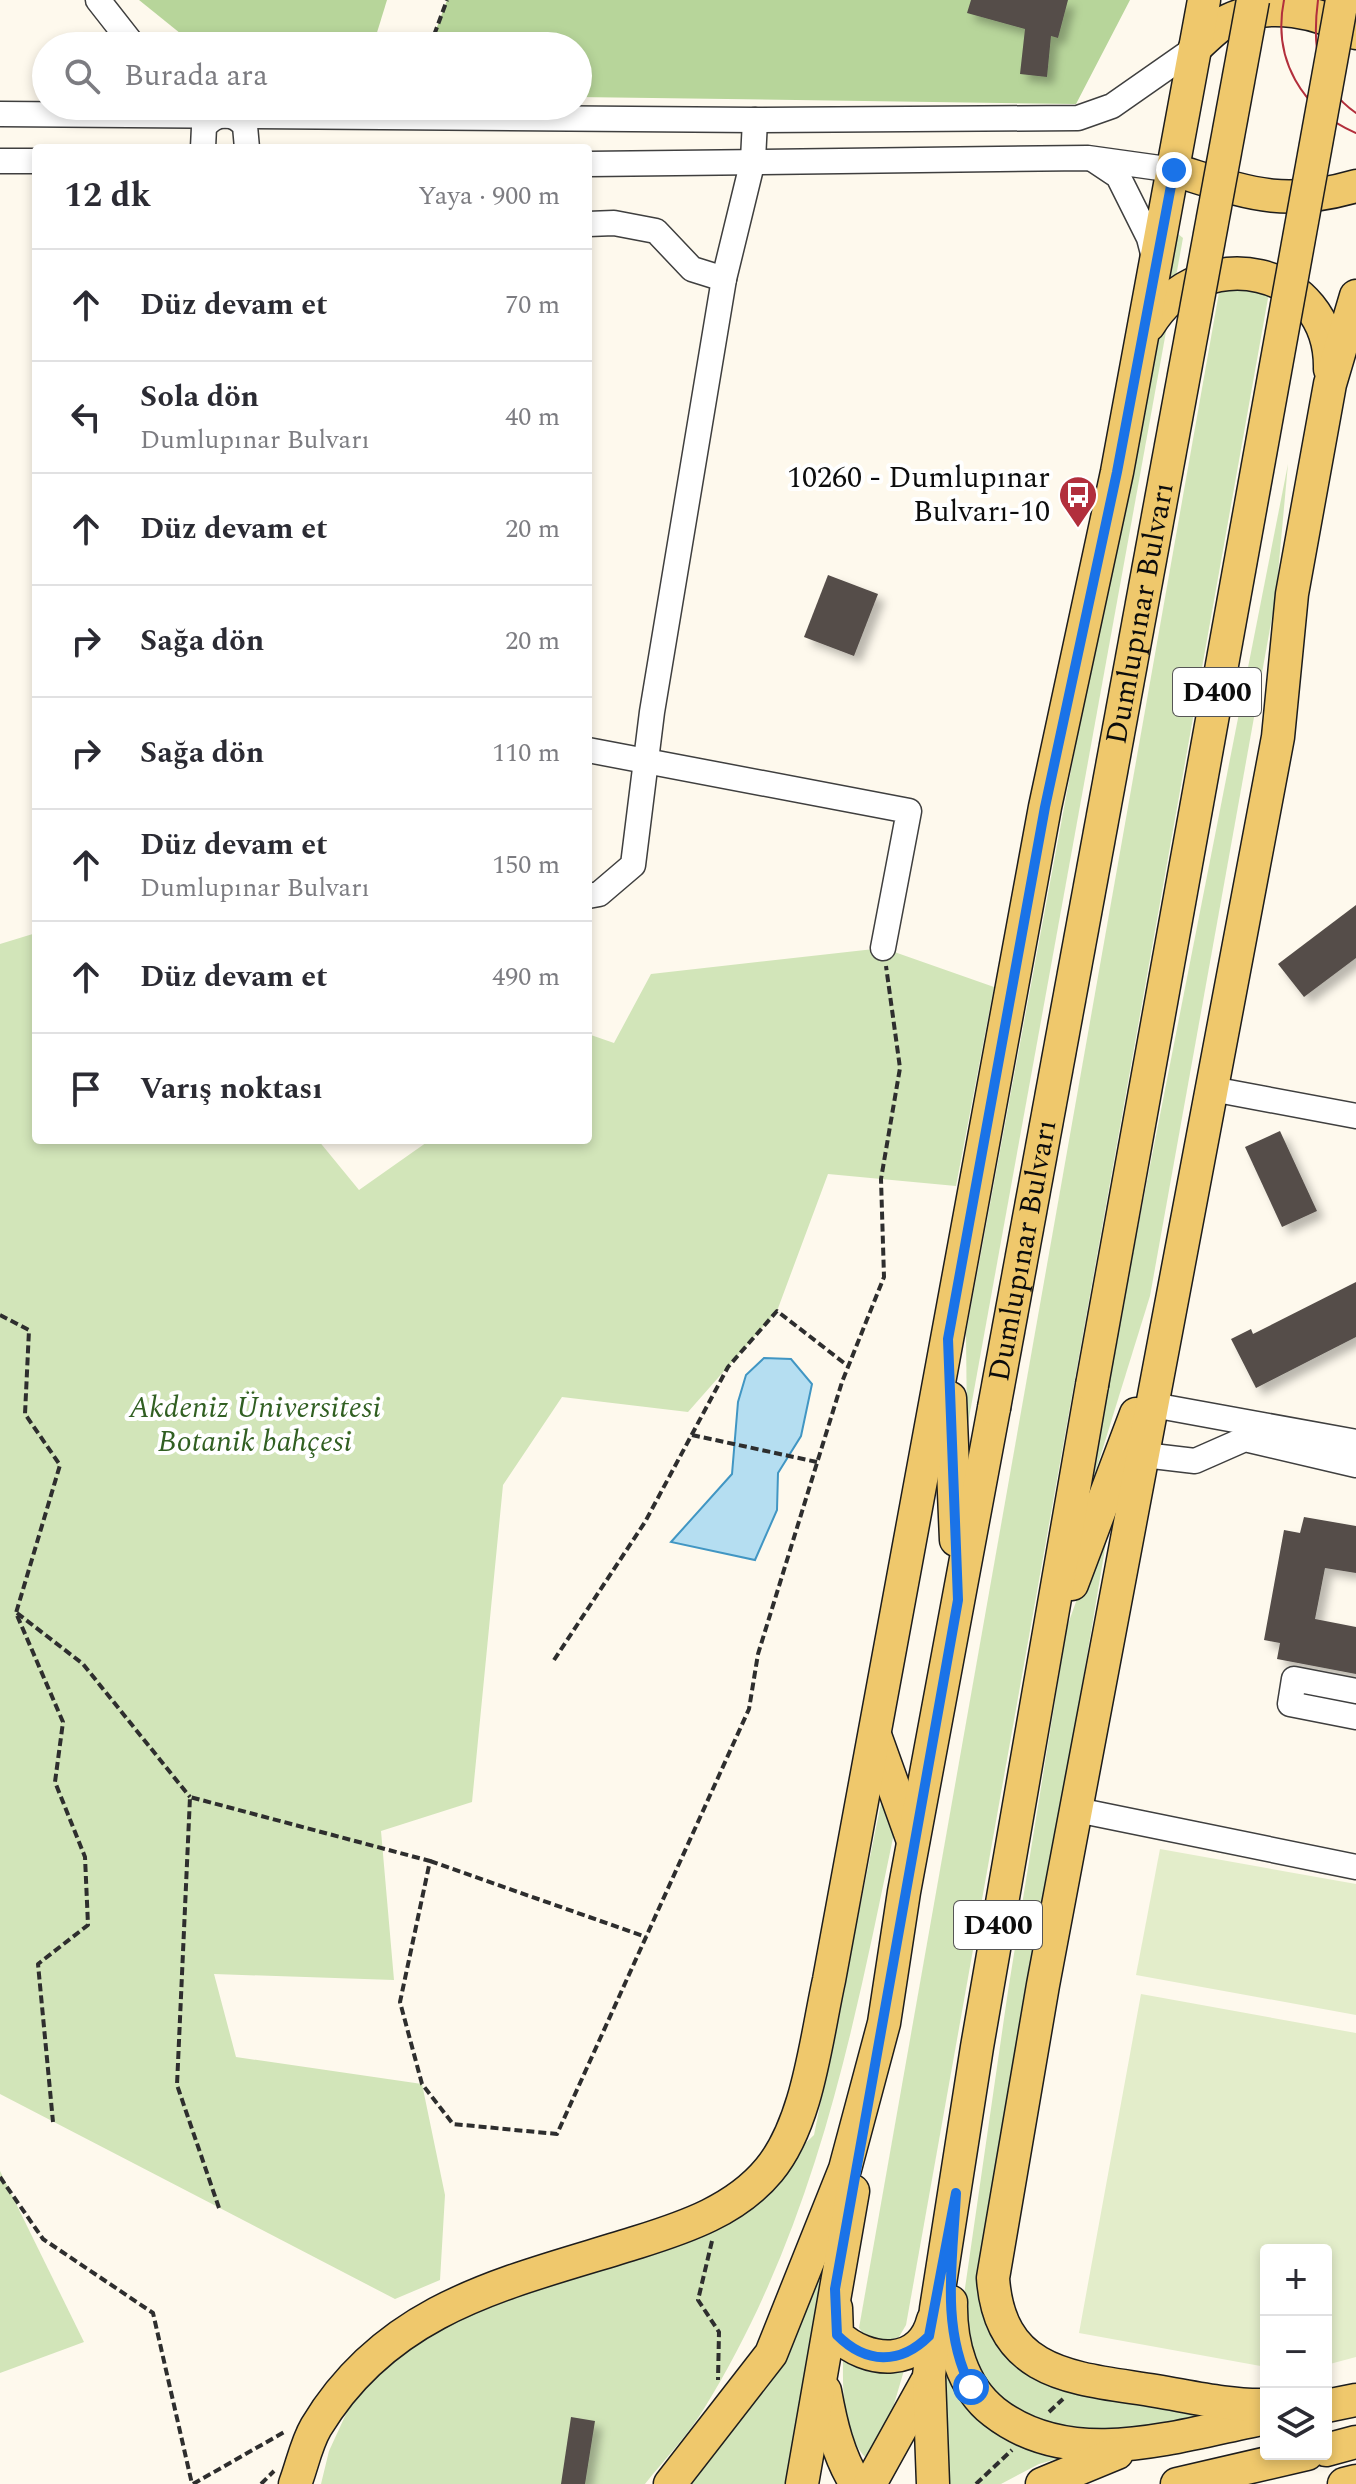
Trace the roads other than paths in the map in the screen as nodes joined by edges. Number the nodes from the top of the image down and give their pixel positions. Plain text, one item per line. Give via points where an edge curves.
1 (98, 0) edge
2 (1204, 0) edge
3 (1253, 0) edge
4 (1342, 0) edge
5 (123, 32) edge
6 (1356, 33) edge
7 (1195, 48) junction
8 (0, 114) edge
9 (32, 114) edge
10 (592, 118) edge
11 (211, 120) edge
12 (239, 120) edge
13 (755, 120) junction
14 (203, 144) edge
15 (248, 144) edge
16 (1088, 158) junction
17 (753, 160) junction
18 (0, 161) edge
19 (32, 161) edge
20 (592, 164) edge
21 (1174, 170) junction
22 (1356, 186) edge
23 (592, 224) edge
24 (1157, 271) junction
25 (724, 279) junction
26 (1356, 296) edge
27 (1145, 330) junction
28 (1330, 384) junction
29 (592, 751) edge
30 (648, 762) junction
31 (592, 895) edge
32 (883, 948) road end
33 (1212, 1089) junction
34 (1356, 1116) edge
35 (1167, 1332) junction
36 (948, 1339) junction
37 (1153, 1405) junction
38 (1356, 1442) edge
39 (1144, 1455) junction
40 (1356, 1465) edge
41 (958, 1600) junction
42 (1044, 1659) junction
43 (1356, 1691) edge
44 (1356, 1717) edge
45 (875, 1735) junction
46 (1077, 1810) junction
47 (914, 1842) junction
48 (1356, 1867) edge
49 (884, 2023) junction
50 (956, 2193) junction
51 (835, 2289) junction
52 (936, 2309) junction
53 (821, 2368) junction
54 (929, 2376) junction
55 (1356, 2400) edge
56 (1332, 2403) edge
57 (1260, 2405) edge
58 (1260, 2419) edge
59 (1146, 2442) junction
60 (1356, 2442) edge
61 (1332, 2448) edge
62 (1281, 2460) edge
63 (679, 2474) edge
64 (1356, 2481) edge
65 (295, 2484) edge
66 (802, 2484) edge
67 (856, 2484) edge
68 (870, 2484) edge
69 (933, 2484) edge
70 (1042, 2484) edge
71 (1177, 2484) edge
72 (1344, 2484) edge

1 - 5 street
2 - 7 main road
3 - 41 main road, Dumlupınar Bulvarı, bridge
4 - 42 main road, D400, bridge
6 - 7 main road via 1316,15 1257,10 1226,21
7 - 13 street via 1112,106 1078,118
7 - 21 main road
8 - 9 street
10 - 13 street
11 - 14 street via 204,127
12 - 15 street
13 - 17 street
16 - 17 street
16 - 21 street
16 - 24 street via 1118,176 1149,238
17 - 20 street
17 - 25 street
18 - 19 street
21 - 22 main road via 1267,197 1315,196
21 - 24 main road
23 - 25 street via 656,231 692,269
24 - 27 main road
25 - 30 street
26 - 28 main road
27 - 28 main road via 1181,288 1206,276 1261,276 1287,287 1308,306 1326,343
27 - 36 main road via 1045,807
28 - 33 main road via 1292,594 1278,737
29 - 30 street
30 - 31 street via 633,865
30 - 32 street via 909,811
33 - 34 street
33 - 35 main road
35 - 37 main road
35 - 42 main road
36 - 41 main road
36 - 45 main road
37 - 38 street
37 - 39 main road
39 - 40 street via 1195,1461 1245,1439
39 - 46 main road
41 - 47 main road, Dumlupınar Bulvarı
42 - 50 main road, D400
43 - 44 street via 1294,1679 1290,1704
45 - 47 main road
45 - 65 main road via 796,2124 769,2170 721,2210 680,2229 475,2294 417,2322 359,2367 314,2429
46 - 48 street
46 - 57 main road via 998,2235 993,2278 997,2309 1019,2348 1061,2375
47 - 49 main road, Dumlupınar Bulvarı
49 - 51 main road
49 - 63 main road, Dumlupınar Bulvarı via 845,2169 771,2354
50 - 52 main road, D400
50 - 59 main road via 954,2340 962,2369 984,2404 1006,2422 1052,2442
51 - 52 main road via 837,2335 853,2351 887,2358 912,2353 929,2336
51 - 53 main road
52 - 54 main road, D400
53 - 66 main road
53 - 67 main road via 832,2430
54 - 68 main road
54 - 69 main road, D400
55 - 56 main road
58 - 59 main road
59 - 70 main road
60 - 61 main road
62 - 71 main road
64 - 72 main road

